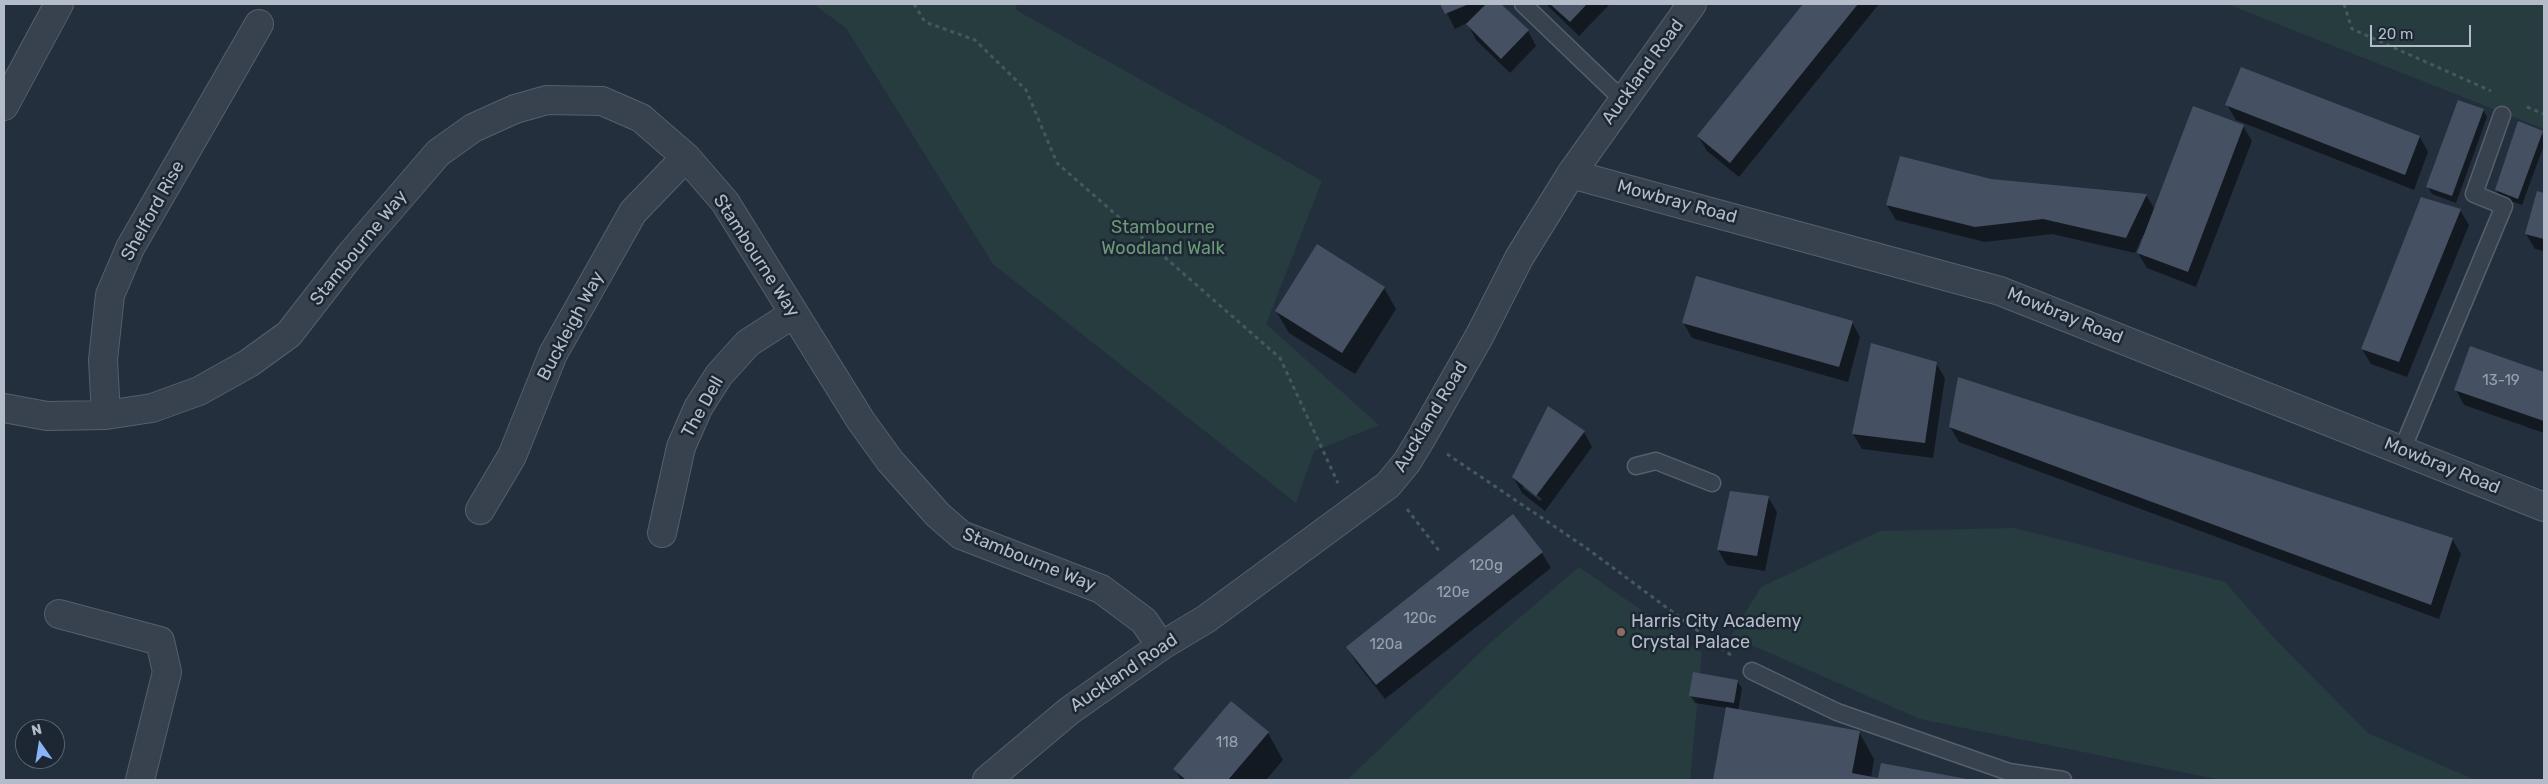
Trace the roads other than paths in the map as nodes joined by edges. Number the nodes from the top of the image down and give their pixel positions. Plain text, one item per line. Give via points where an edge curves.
1 (59, 4) edge
2 (1523, 4) edge
3 (1692, 4) edge
4 (259, 24) dead end
5 (1623, 100) junction
6 (4, 106) edge
7 (2502, 115) dead end
8 (686, 156) junction
9 (1571, 174) junction
10 (794, 314) junction
11 (4, 408) edge
12 (106, 414) junction
13 (2402, 450) junction
14 (1636, 466) dead end
15 (1712, 483) dead end
16 (2544, 506) edge
17 (480, 510) dead end
18 (662, 533) dead end
19 (59, 614) dead end
20 (1160, 646) junction
21 (1752, 671) road end
22 (140, 780) edge
23 (987, 780) edge
24 (2062, 780) edge

1 - 6 street
2 - 5 lane
3 - 5 street, Auckland Road
4 - 12 street, Shelford Rise via 130,248 110,295 103,360
5 - 9 street, Auckland Road
7 - 13 lane via 2474,194 2504,206
8 - 10 street, Stambourne Way via 725,202
8 - 12 street, Stambourne Way via 641,118 602,101 547,100 515,109 473,128 438,153 351,254 289,334 199,392 152,408
8 - 17 street, Buckleigh Way via 634,212 553,354 512,456
9 - 13 street, Mowbray Road via 2000,290
9 - 20 street, Auckland Road via 1519,258 1480,335 1407,462 1388,485 1206,619
10 - 18 street, The Dell via 748,343 719,375 698,408 681,447
10 - 20 street, Stambourne Way via 861,421 938,515 961,535 1101,589 1144,621
11 - 12 street, Stambourne Way via 47,416
13 - 16 street, Mowbray Road
14 - 15 lane via 1656,461
19 - 22 street via 160,641 167,672
20 - 23 street, Auckland Road via 1069,711
21 - 24 lane via 1837,712 2009,772

